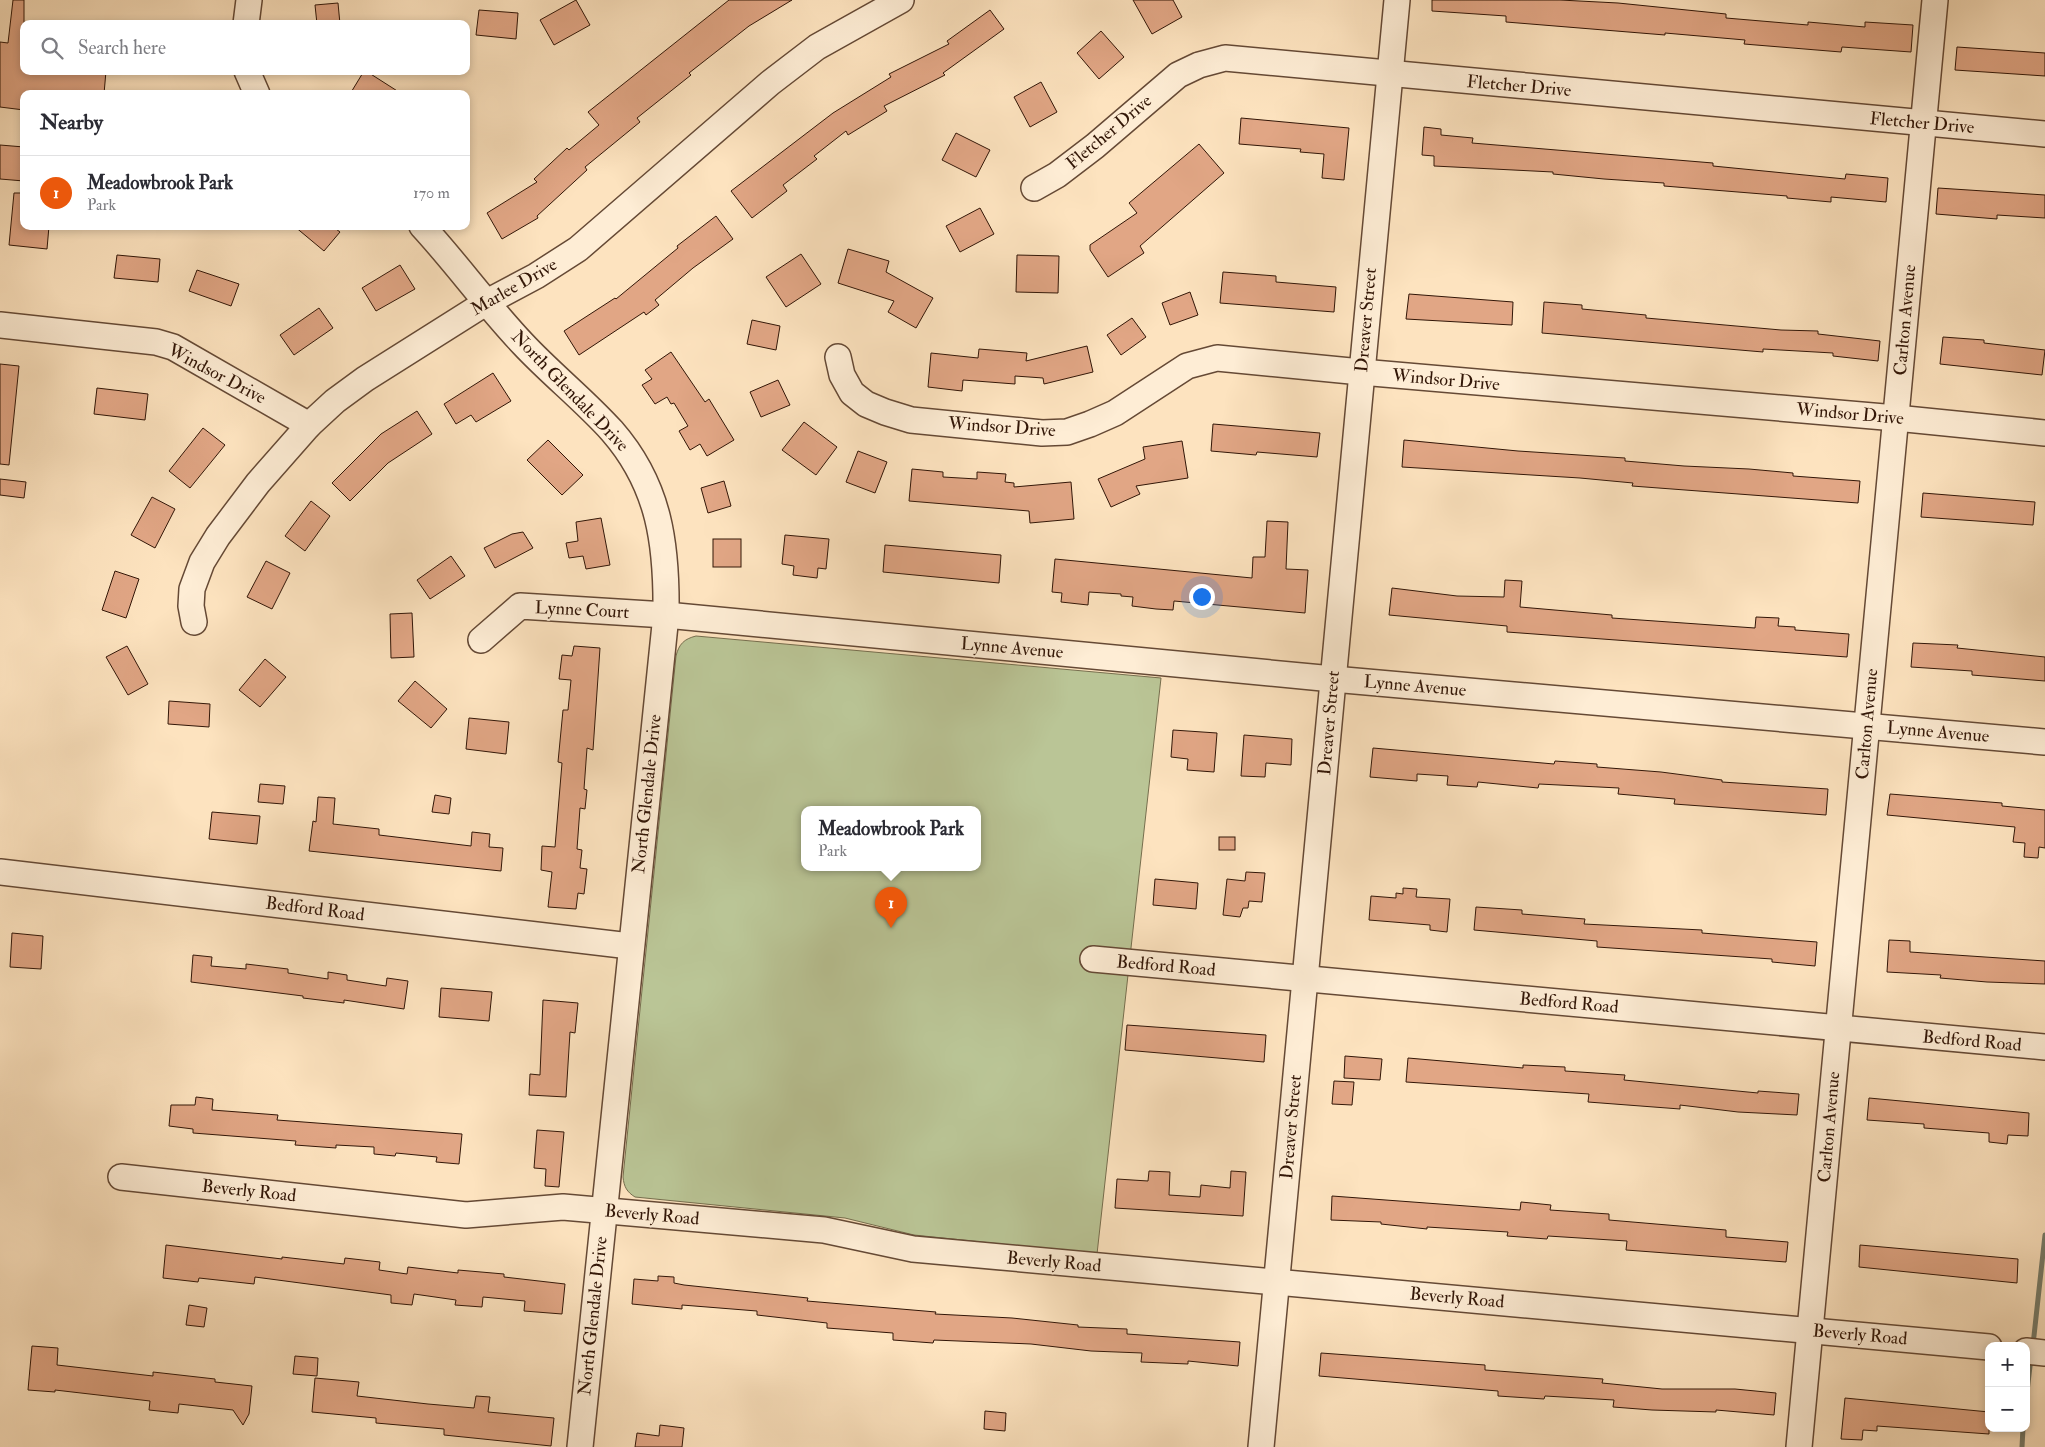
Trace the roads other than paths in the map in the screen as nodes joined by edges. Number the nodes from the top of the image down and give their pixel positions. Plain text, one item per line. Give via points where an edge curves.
1 (249, 0) edge
2 (901, 0) edge
3 (1397, 0) edge
4 (1935, 0) edge
5 (246, 20) edge
6 (1389, 74) junction
7 (249, 75) edge
8 (255, 90) edge
9 (1923, 123) junction
10 (2045, 134) edge
11 (1034, 188) dead end
12 (425, 230) edge
13 (487, 302) junction
14 (0, 325) edge
15 (838, 357) dead end
16 (1362, 372) junction
17 (1896, 418) junction
18 (310, 425) junction
19 (2045, 433) edge
20 (666, 615) junction
21 (194, 622) dead end
22 (481, 640) dead end
23 (1333, 678) junction
24 (1867, 726) junction
25 (2045, 742) edge
26 (0, 872) edge
27 (630, 946) junction
28 (1093, 959) dead end
29 (1305, 979) junction
30 (1838, 1028) junction
31 (2045, 1047) edge
32 (121, 1177) dead end
33 (604, 1211) junction
34 (1276, 1282) junction
35 (1810, 1330) junction
36 (1985, 1347) edge
37 (2030, 1351) edge
38 (2045, 1353) edge
39 (580, 1447) edge
40 (1261, 1447) edge
41 (1799, 1447) edge

1 - 5 street
2 - 13 street, Marlee Drive via 817,48 770,83 578,249
3 - 6 street, Dreaver Street
4 - 9 street, Carlton Avenue
6 - 9 street, Fletcher Drive
6 - 11 street, Fletcher Drive via 1225,58 1199,65 1178,75 1087,152
6 - 16 street, Dreaver Street
7 - 8 street
9 - 10 street, Fletcher Drive
9 - 17 street, Carlton Avenue
12 - 13 street, North Glendale Drive
13 - 18 street, Marlee Drive via 365,379
13 - 20 street, North Glendale Drive via 523,344 612,431 631,455 656,508 663,537 667,569
14 - 18 street, Windsor Drive via 156,342 173,347
15 - 16 street, Windsor Drive via 842,375 852,393 866,404 885,412 911,420 1042,433 1067,432 1115,413 1187,366 1203,360 1217,358
16 - 17 street, Windsor Drive
16 - 23 street, Dreaver Street
17 - 19 street, Windsor Drive
17 - 24 street, Carlton Avenue
18 - 21 street, Marlee Drive via 258,483 202,562 192,589
20 - 22 street, Lynne Court via 520,606
20 - 23 street, Lynne Avenue
20 - 27 street, North Glendale Drive
23 - 24 street, Lynne Avenue
23 - 29 street, Dreaver Street
24 - 25 street, Lynne Avenue
24 - 30 street, Carlton Avenue
26 - 27 street, Bedford Road
27 - 33 street, North Glendale Drive
28 - 29 street, Bedford Road
29 - 30 street, Bedford Road
29 - 34 street, Dreaver Street
30 - 31 street, Bedford Road
30 - 35 street, Carlton Avenue
32 - 33 street, Beverly Road via 466,1215 563,1207
33 - 34 street, Beverly Road via 824,1230 913,1249
33 - 39 street, North Glendale Drive
34 - 35 street, Beverly Road
34 - 40 street, Dreaver Street
35 - 36 street, Beverly Road
35 - 41 street, Carlton Avenue
37 - 38 street

